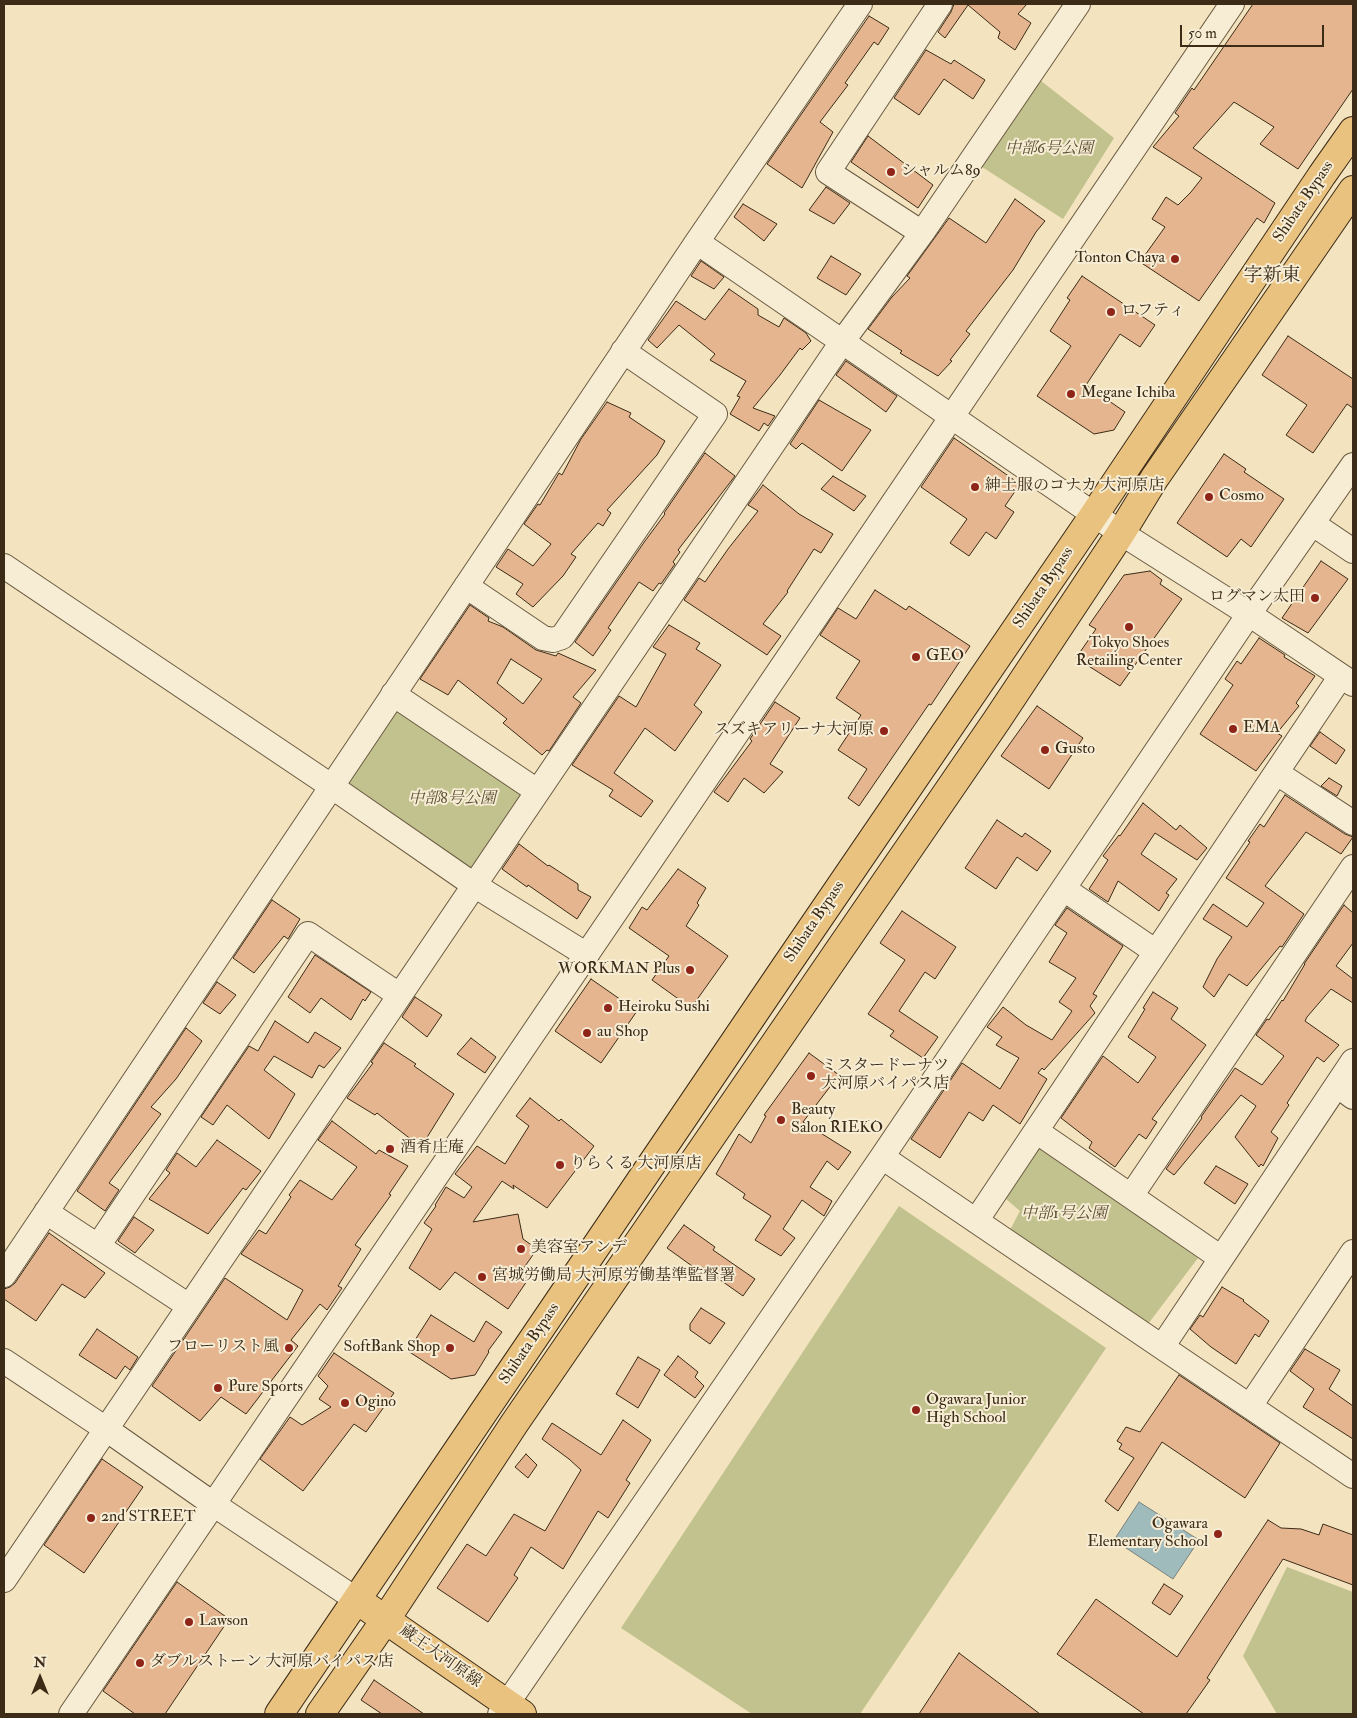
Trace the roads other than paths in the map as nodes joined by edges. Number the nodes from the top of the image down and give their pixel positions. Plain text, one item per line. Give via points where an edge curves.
1 (860, 4) edge
2 (940, 4) edge
3 (1078, 4) edge
4 (1232, 4) edge
5 (1353, 131) edge
6 (1353, 190) edge
7 (922, 233) junction
8 (697, 242) junction
9 (842, 342) junction
10 (623, 351) junction
11 (951, 416) junction
12 (1353, 465) edge
13 (1094, 515) junction
14 (1313, 524) junction
15 (1121, 534) junction
16 (1353, 551) edge
17 (4, 566) edge
18 (466, 586) junction
19 (1249, 614) junction
20 (1347, 680) edge
21 (393, 694) junction
22 (1277, 772) junction
23 (331, 786) junction
24 (537, 791) junction
25 (1353, 823) edge
26 (1353, 867) edge
27 (474, 885) junction
28 (1064, 889) junction
29 (1156, 952) junction
30 (587, 955) junction
31 (399, 995) junction
32 (1353, 1061) edge
33 (1345, 1091) edge
34 (1036, 1131) junction
35 (882, 1157) junction
36 (1131, 1196) junction
37 (46, 1212) junction
38 (976, 1221) junction
39 (98, 1246) junction
40 (1353, 1252) edge
41 (1221, 1258) junction
42 (4, 1275) edge
43 (189, 1306) junction
44 (1162, 1346) junction
45 (4, 1361) edge
46 (1250, 1406) junction
47 (106, 1429) junction
48 (1353, 1476) edge
49 (212, 1504) junction
50 (11, 1552) edge
51 (4, 1580) edge
52 (357, 1600) junction
53 (386, 1619) junction
54 (510, 1711) edge
55 (71, 1714) edge
56 (279, 1714) edge
57 (320, 1714) edge

1 - 8 street
2 - 7 street via 828,172
3 - 7 street
4 - 11 street
5 - 13 main road, Shibata Bypass
6 - 15 main road, Shibata Bypass via 1154,479
7 - 9 street
8 - 9 street
8 - 10 street
9 - 11 street
9 - 24 street
10 - 18 street
10 - 18 street via 714,414 562,637 553,640 543,638
11 - 13 street
11 - 30 street
12 - 14 street
13 - 15 street
13 - 52 main road, Shibata Bypass
14 - 16 street
14 - 19 street
15 - 19 street
15 - 53 main road, Shibata Bypass via 514,1424
17 - 23 street
18 - 21 street
19 - 20 street
19 - 28 street
20 - 22 street
21 - 23 street
21 - 24 street
22 - 25 street
22 - 29 street
23 - 27 street
23 - 37 street
24 - 27 street
26 - 36 street
27 - 30 street
27 - 31 street
28 - 29 street
28 - 35 street
29 - 34 street
30 - 49 street
31 - 39 street via 308,934
31 - 43 street
32 - 33 street
33 - 41 street
34 - 36 street
34 - 38 street
35 - 38 street
35 - 54 street
36 - 41 street
37 - 39 street
37 - 42 street
38 - 44 street
39 - 43 street
40 - 46 street
41 - 44 street
43 - 47 street
44 - 46 street
45 - 47 street
46 - 48 street
47 - 49 street
47 - 50 street
49 - 52 street
49 - 55 street
50 - 51 street
52 - 53 main road, 蔵王大河原線
52 - 56 main road, Shibata Bypass
53 - 54 main road, 蔵王大河原線
53 - 57 main road, Shibata Bypass

